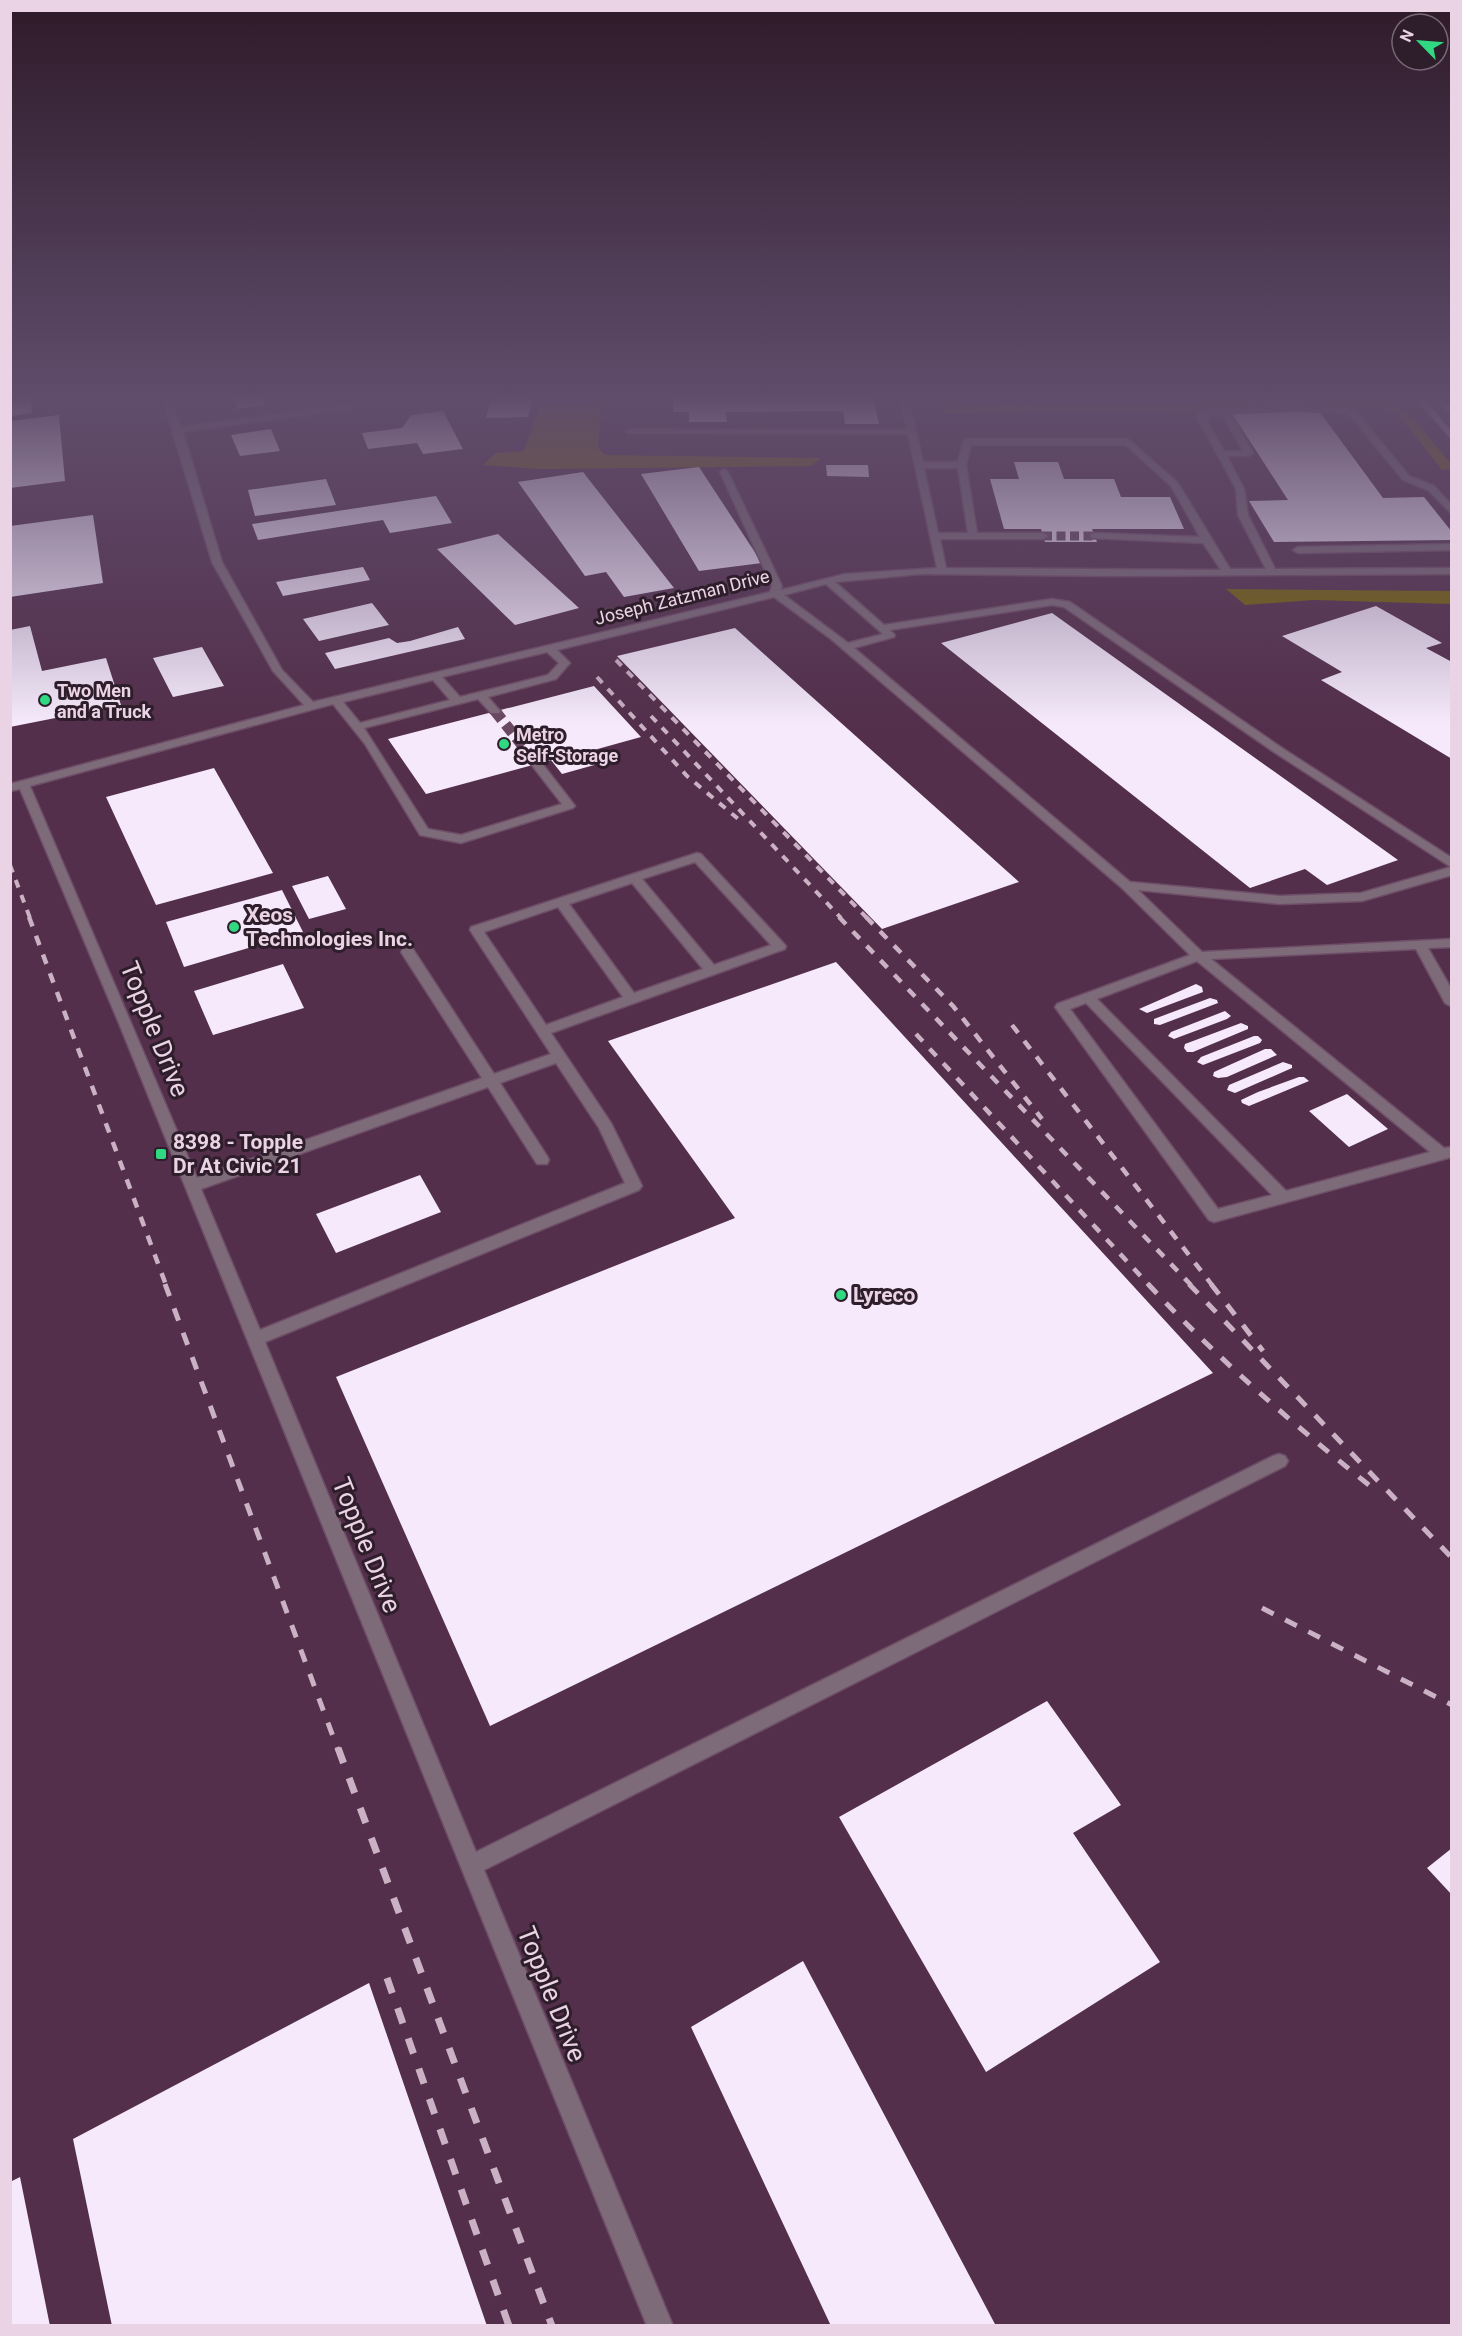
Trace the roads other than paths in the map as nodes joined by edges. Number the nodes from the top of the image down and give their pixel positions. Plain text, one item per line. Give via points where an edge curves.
1 (201, 506) edge
2 (740, 506) edge
3 (928, 506) edge
4 (968, 506) edge
5 (1187, 506) edge
6 (1242, 506) edge
7 (934, 536) junction
8 (973, 536) junction
9 (1042, 536) tunnel mouth
10 (1094, 536) tunnel mouth
11 (1206, 540) junction
12 (1452, 547) edge
13 (1298, 550) dead end
14 (942, 571) junction
15 (1452, 571) edge
16 (1227, 572) junction
17 (1272, 572) junction
18 (827, 580) junction
19 (775, 593) junction
20 (883, 628) junction
21 (845, 647) junction
22 (549, 648) junction
23 (435, 676) junction
24 (481, 696) junction
25 (336, 700) junction
26 (458, 702) junction
27 (311, 706) junction
28 (495, 711) tunnel mouth
29 (357, 727) junction
30 (537, 764) tunnel mouth
31 (17, 786) edge
32 (1452, 864) edge
33 (1452, 871) edge
34 (635, 878) junction
35 (1126, 885) junction
36 (561, 902) junction
37 (1452, 943) edge
38 (1420, 945) junction
39 (408, 952) dead end
40 (1199, 956) junction
41 (711, 970) junction
42 (1086, 996) junction
43 (631, 998) junction
44 (1452, 1003) edge
45 (542, 1031) junction
46 (558, 1057) junction
47 (490, 1081) junction
48 (1447, 1153) edge
49 (542, 1160) dead end
50 (192, 1186) junction
51 (1283, 1197) junction
52 (254, 1339) junction
53 (1278, 1461) dead end
54 (472, 1865) junction
55 (660, 2325) edge

1 - 27 street via 217,562 278,671
2 - 19 street via 777,586
3 - 7 street
4 - 8 street
5 - 11 street
6 - 17 street
7 - 8 street
7 - 14 street
8 - 9 street
10 - 11 street
11 - 16 street
12 - 13 street
14 - 16 street, Joseph Zatzman Drive
14 - 18 street, Joseph Zatzman Drive via 865,574
15 - 17 street, Joseph Zatzman Drive
16 - 17 street, Joseph Zatzman Drive
18 - 19 street, Joseph Zatzman Drive
18 - 20 street
19 - 21 street
19 - 22 street, Joseph Zatzman Drive
20 - 21 street via 890,635
20 - 32 street via 1052,602 1067,604
21 - 35 street
22 - 23 street, Joseph Zatzman Drive
22 - 24 street via 565,663 552,677
23 - 25 street, Joseph Zatzman Drive
23 - 26 street
24 - 26 street
24 - 28 street
25 - 27 street, Joseph Zatzman Drive
25 - 29 street
26 - 29 street
27 - 31 street, Joseph Zatzman Drive
29 - 30 street via 424,832 461,839 569,807
31 - 50 street, Topple Drive
33 - 35 street via 1362,897 1280,900
34 - 36 street
34 - 41 street
34 - 41 street via 697,857 780,946
35 - 40 street
36 - 43 street
36 - 45 street via 476,930
37 - 38 street
38 - 40 street
38 - 44 street
39 - 47 street
40 - 42 street
40 - 48 street
41 - 43 street
42 - 51 street
42 - 51 street via 1062,1007 1214,1216
43 - 45 street
45 - 46 street
46 - 47 street
46 - 52 street via 606,1127 634,1186
47 - 49 street
47 - 50 street
48 - 51 street
50 - 52 street, Topple Drive
52 - 54 street, Topple Drive
53 - 54 street
54 - 55 street, Topple Drive

